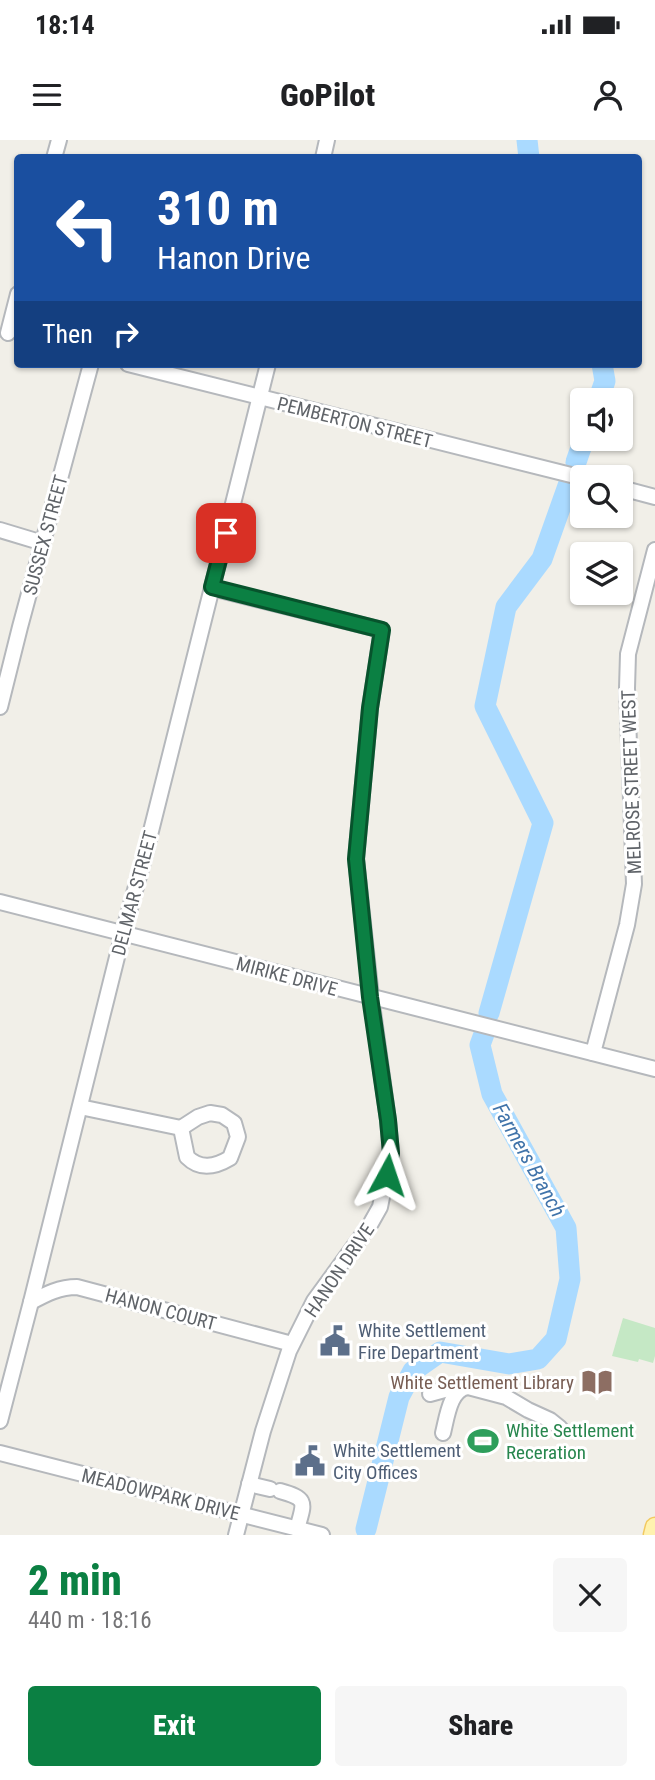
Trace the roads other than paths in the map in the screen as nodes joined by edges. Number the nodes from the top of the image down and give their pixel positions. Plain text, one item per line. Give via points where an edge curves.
1 (14, 310) edge
2 (8, 333) edge
3 (90, 368) edge
4 (143, 368) edge
5 (267, 368) edge
6 (259, 398) junction
7 (570, 475) edge
8 (633, 491) edge
9 (655, 497) edge
10 (0, 530) edge
11 (43, 542) junction
12 (655, 551) edge
13 (212, 587) junction
14 (0, 707) edge
15 (0, 902) edge
16 (123, 933) junction
17 (370, 997) junction
18 (593, 1053) junction
19 (655, 1069) edge
20 (80, 1107) junction
21 (181, 1129) dead end
22 (32, 1302) junction
23 (292, 1344) junction
24 (459, 1389) junction
25 (430, 1394) dead end
26 (0, 1421) edge
27 (560, 1428) dead end
28 (443, 1433) dead end
29 (0, 1453) edge
30 (249, 1484) junction
31 (242, 1515) junction
32 (655, 1527) edge
33 (297, 1529) junction
34 (236, 1535) edge
35 (322, 1535) edge
36 (653, 1535) edge

1 - 2 street
3 - 11 street, SUSSEX STREET
4 - 6 street, PEMBERTON STREET
5 - 6 street, DELMAR STREET
6 - 7 street, PEMBERTON STREET
6 - 13 street, DELMAR STREET
8 - 9 street
10 - 11 street
11 - 14 street, SUSSEX STREET
12 - 18 street, MELROSE STREET WEST via 628,654 634,884
13 - 16 street, DELMAR STREET
13 - 17 street, HANON DRIVE via 382,630 356,859
15 - 16 street, MIRIKE DRIVE
16 - 17 street, MIRIKE DRIVE
16 - 20 street, DELMAR STREET
17 - 18 street, MIRIKE DRIVE
17 - 23 street, HANON DRIVE via 391,1153 383,1197 371,1223 314,1301
18 - 19 street, MIRIKE DRIVE
20 - 21 street
20 - 22 street, DELMAR STREET
22 - 23 street, HANON COURT via 51,1291 77,1287
22 - 26 street, DELMAR STREET
23 - 30 street, HANON DRIVE
24 - 25 street
24 - 27 street via 506,1396
24 - 28 street
29 - 31 street, MEADOWPARK DRIVE
30 - 31 street, HANON DRIVE
30 - 33 street via 301,1500
31 - 33 street, MEADOWPARK DRIVE
31 - 34 street, HANON DRIVE
32 - 36 main road
33 - 35 street, MEADOWPARK DRIVE

